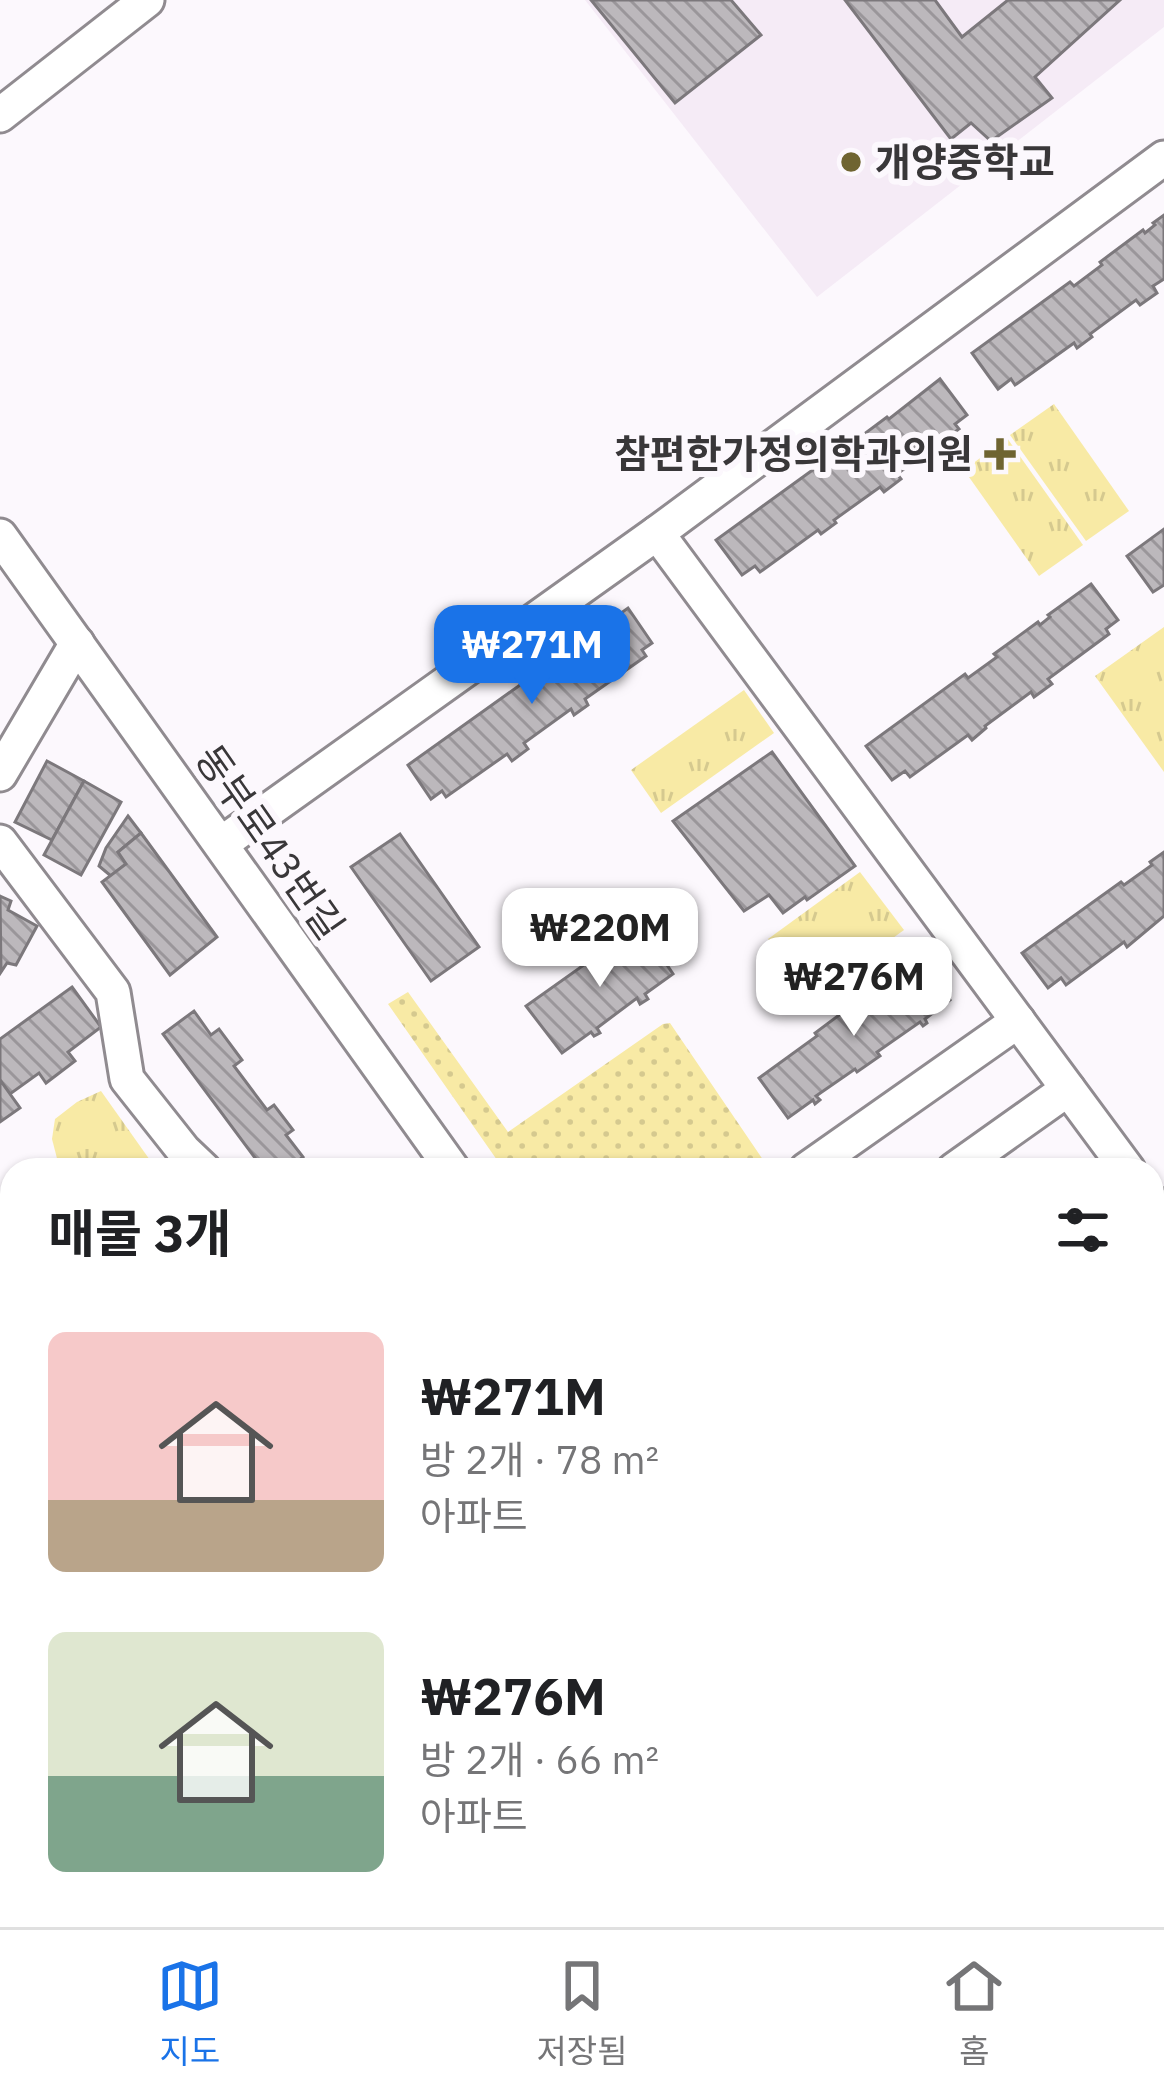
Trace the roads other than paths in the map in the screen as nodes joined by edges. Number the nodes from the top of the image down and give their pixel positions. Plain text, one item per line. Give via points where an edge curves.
1 (147, 0) edge
2 (81, 51) junction
3 (0, 115) edge
4 (0, 138) edge
5 (1164, 158) edge
6 (657, 533) junction
7 (0, 536) edge
8 (77, 643) junction
9 (0, 774) edge
10 (0, 842) edge
11 (221, 844) junction
12 (1018, 1021) junction
13 (1068, 1089) junction
14 (191, 1158) edge
15 (444, 1158) edge
16 (823, 1158) edge
17 (971, 1158) edge
18 (1119, 1158) edge

1 - 2 street
2 - 3 street
2 - 4 street
5 - 6 street
6 - 11 street
6 - 12 street
7 - 8 street, 동부로43번길
8 - 9 street
8 - 11 street, 동부로43번길
10 - 14 street via 113,992 127,1079
11 - 15 street, 동부로43번길
12 - 13 street
12 - 16 street
13 - 17 street
13 - 18 street

